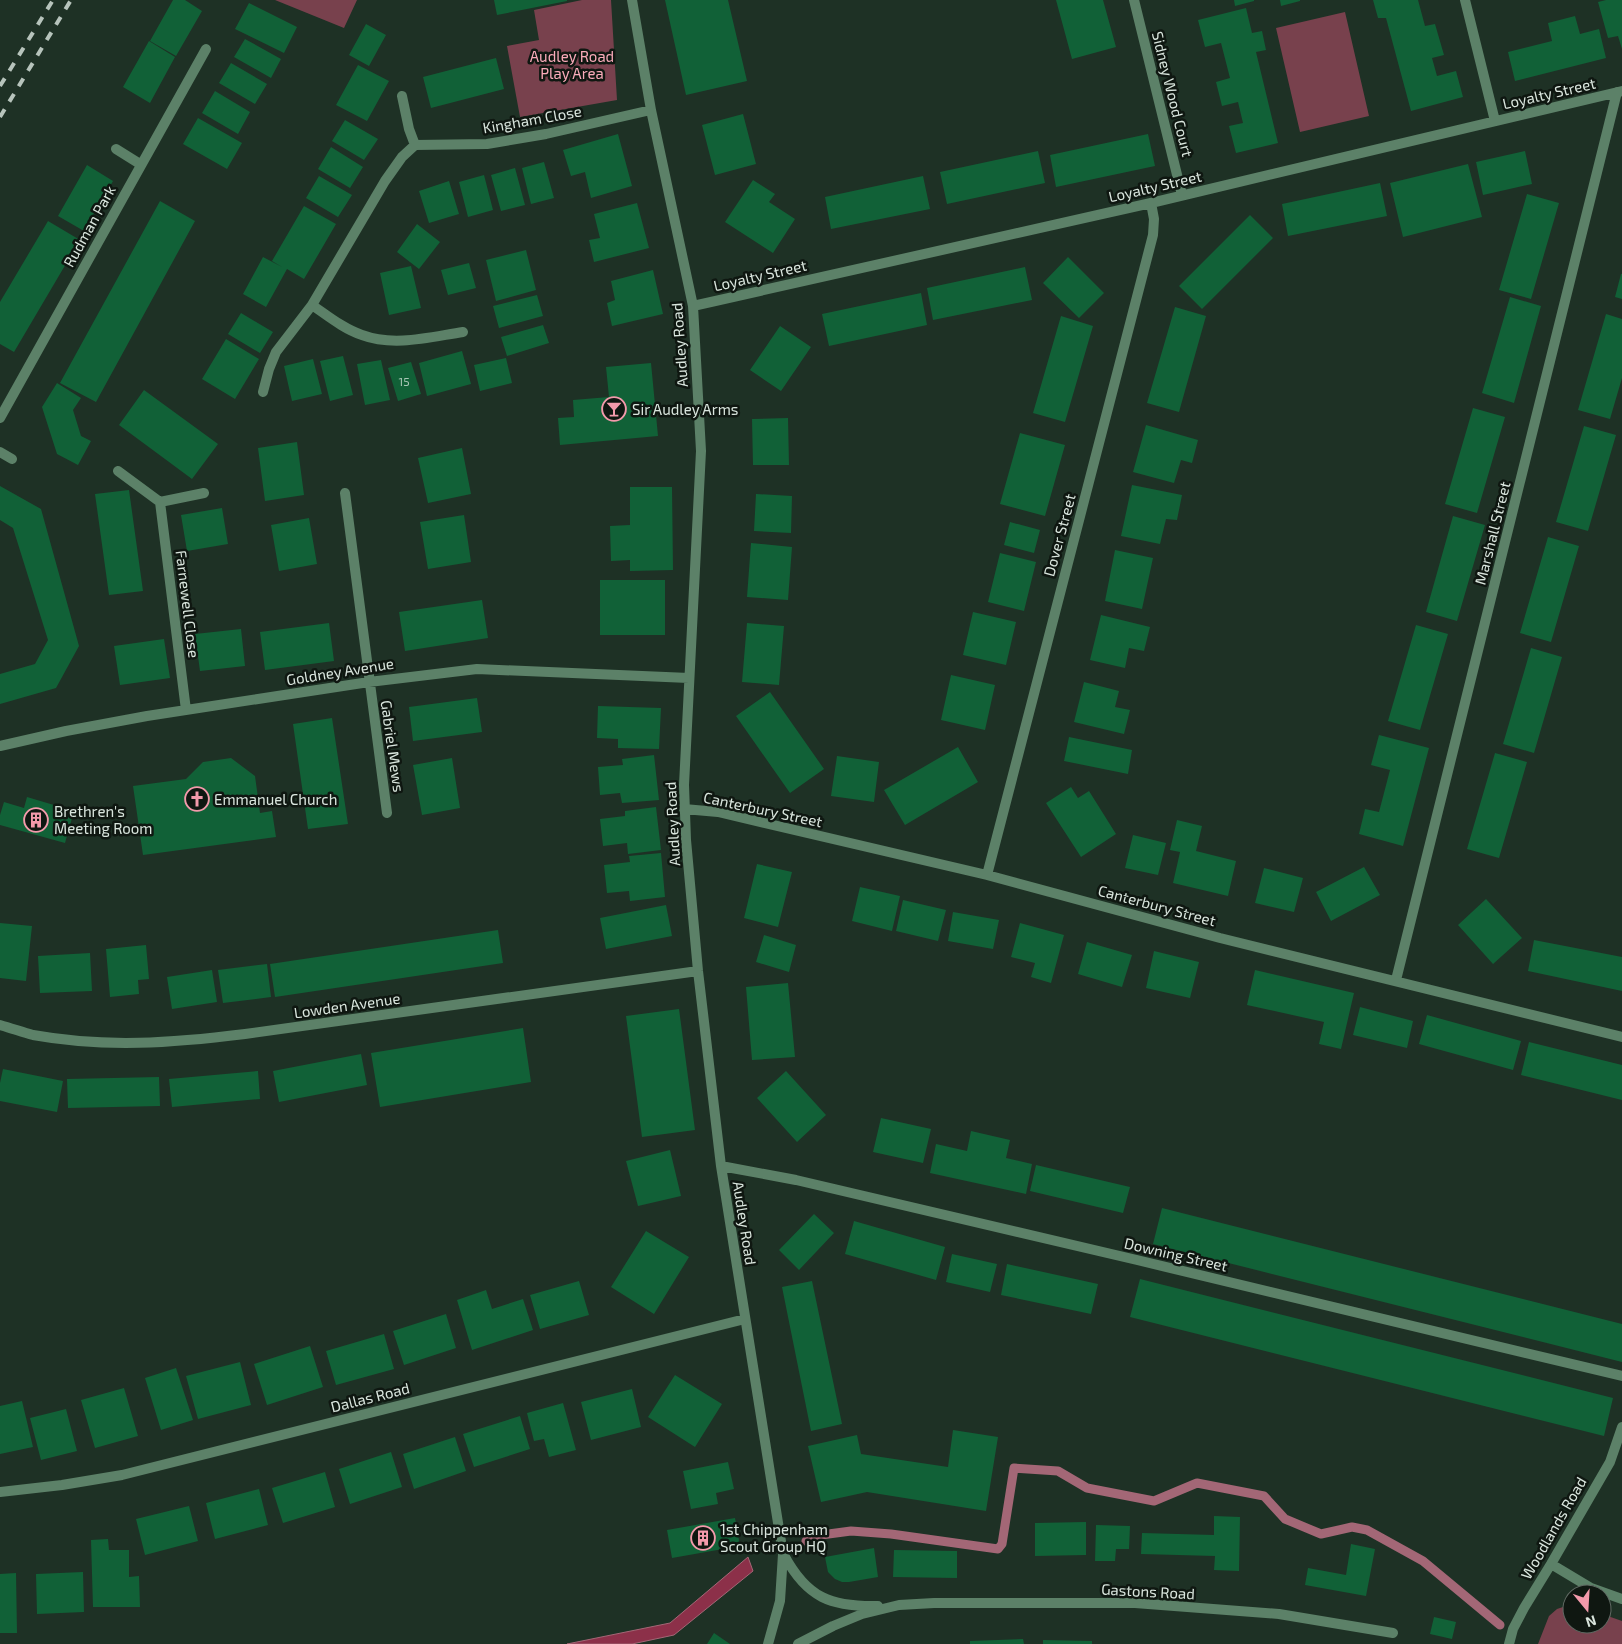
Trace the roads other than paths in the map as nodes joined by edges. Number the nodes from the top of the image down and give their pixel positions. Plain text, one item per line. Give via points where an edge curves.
1 (632, 0) edge
2 (1134, 0) edge
3 (1465, 0) edge
4 (206, 49) dead end
5 (1620, 91) edge
6 (402, 96) dead end
7 (651, 110) junction
8 (1494, 121) junction
9 (415, 145) junction
10 (116, 149) dead end
11 (140, 164) junction
12 (1182, 195) junction
13 (1151, 203) junction
14 (312, 305) junction
15 (693, 306) junction
16 (463, 332) dead end
17 (263, 392) dead end
18 (0, 418) edge
19 (0, 452) edge
20 (12, 459) dead end
21 (118, 471) dead end
22 (344, 492) dead end
23 (204, 494) dead end
24 (160, 502) junction
25 (689, 678) junction
26 (369, 682) junction
27 (186, 710) junction
28 (0, 746) edge
29 (684, 809) junction
30 (387, 814) dead end
31 (986, 875) junction
32 (698, 971) junction
33 (1396, 980) junction
34 (0, 1025) edge
35 (1622, 1037) edge
36 (721, 1166) junction
37 (745, 1319) junction
38 (1622, 1376) edge
39 (1622, 1427) edge
40 (0, 1492) edge
41 (783, 1554) junction
42 (1551, 1564) junction
43 (1622, 1599) edge
44 (899, 1605) junction
45 (1393, 1633) dead end
46 (768, 1644) edge
47 (798, 1644) edge
48 (1509, 1644) edge

1 - 7 street, Audley Road
2 - 12 street, Sidney Wood Court
3 - 8 street
4 - 11 street, Rudman Park
5 - 8 street, Loyalty Street
5 - 33 street, Marshall Street
6 - 9 street
7 - 9 street, Kingham Close via 487,144
7 - 15 street, Audley Road
8 - 12 street, Loyalty Street
9 - 14 street via 385,181
10 - 11 street
11 - 18 street, Rudman Park
12 - 13 street, Loyalty Street
13 - 15 street, Loyalty Street
13 - 31 street, Dover Street via 1153,235
14 - 16 street via 339,324 380,340
14 - 17 street via 276,352
15 - 25 street, Audley Road via 701,450
19 - 20 street
21 - 24 street
22 - 26 street, Gabriel Mews
23 - 24 street
24 - 27 street, Farnewell Close
25 - 26 street, Goldney Avenue via 477,668
25 - 29 street, Audley Road
26 - 27 street, Goldney Avenue
26 - 30 street, Gabriel Mews
27 - 28 street, Goldney Avenue via 95,725
29 - 31 street, Canterbury Street via 718,812
29 - 32 street, Audley Road
31 - 33 street, Canterbury Street via 1220,938
32 - 34 street, Lowden Avenue via 182,1042 82,1042 31,1034
32 - 36 street, Audley Road
33 - 35 street, Canterbury Street
36 - 37 street, Audley Road
36 - 38 street, Downing Street via 796,1180
37 - 40 street, Dallas Road via 122,1475
37 - 41 street, Audley Road
39 - 42 street, Woodlands Road via 1610,1462
41 - 44 street, Gastons Road via 804,1584 827,1600 866,1606
41 - 46 street, Audley Road via 780,1601
42 - 43 street via 1591,1588
42 - 48 street, Woodlands Road via 1524,1608
44 - 45 street, Gastons Road via 1135,1603 1279,1614
44 - 47 street, Gastons Road via 862,1614

